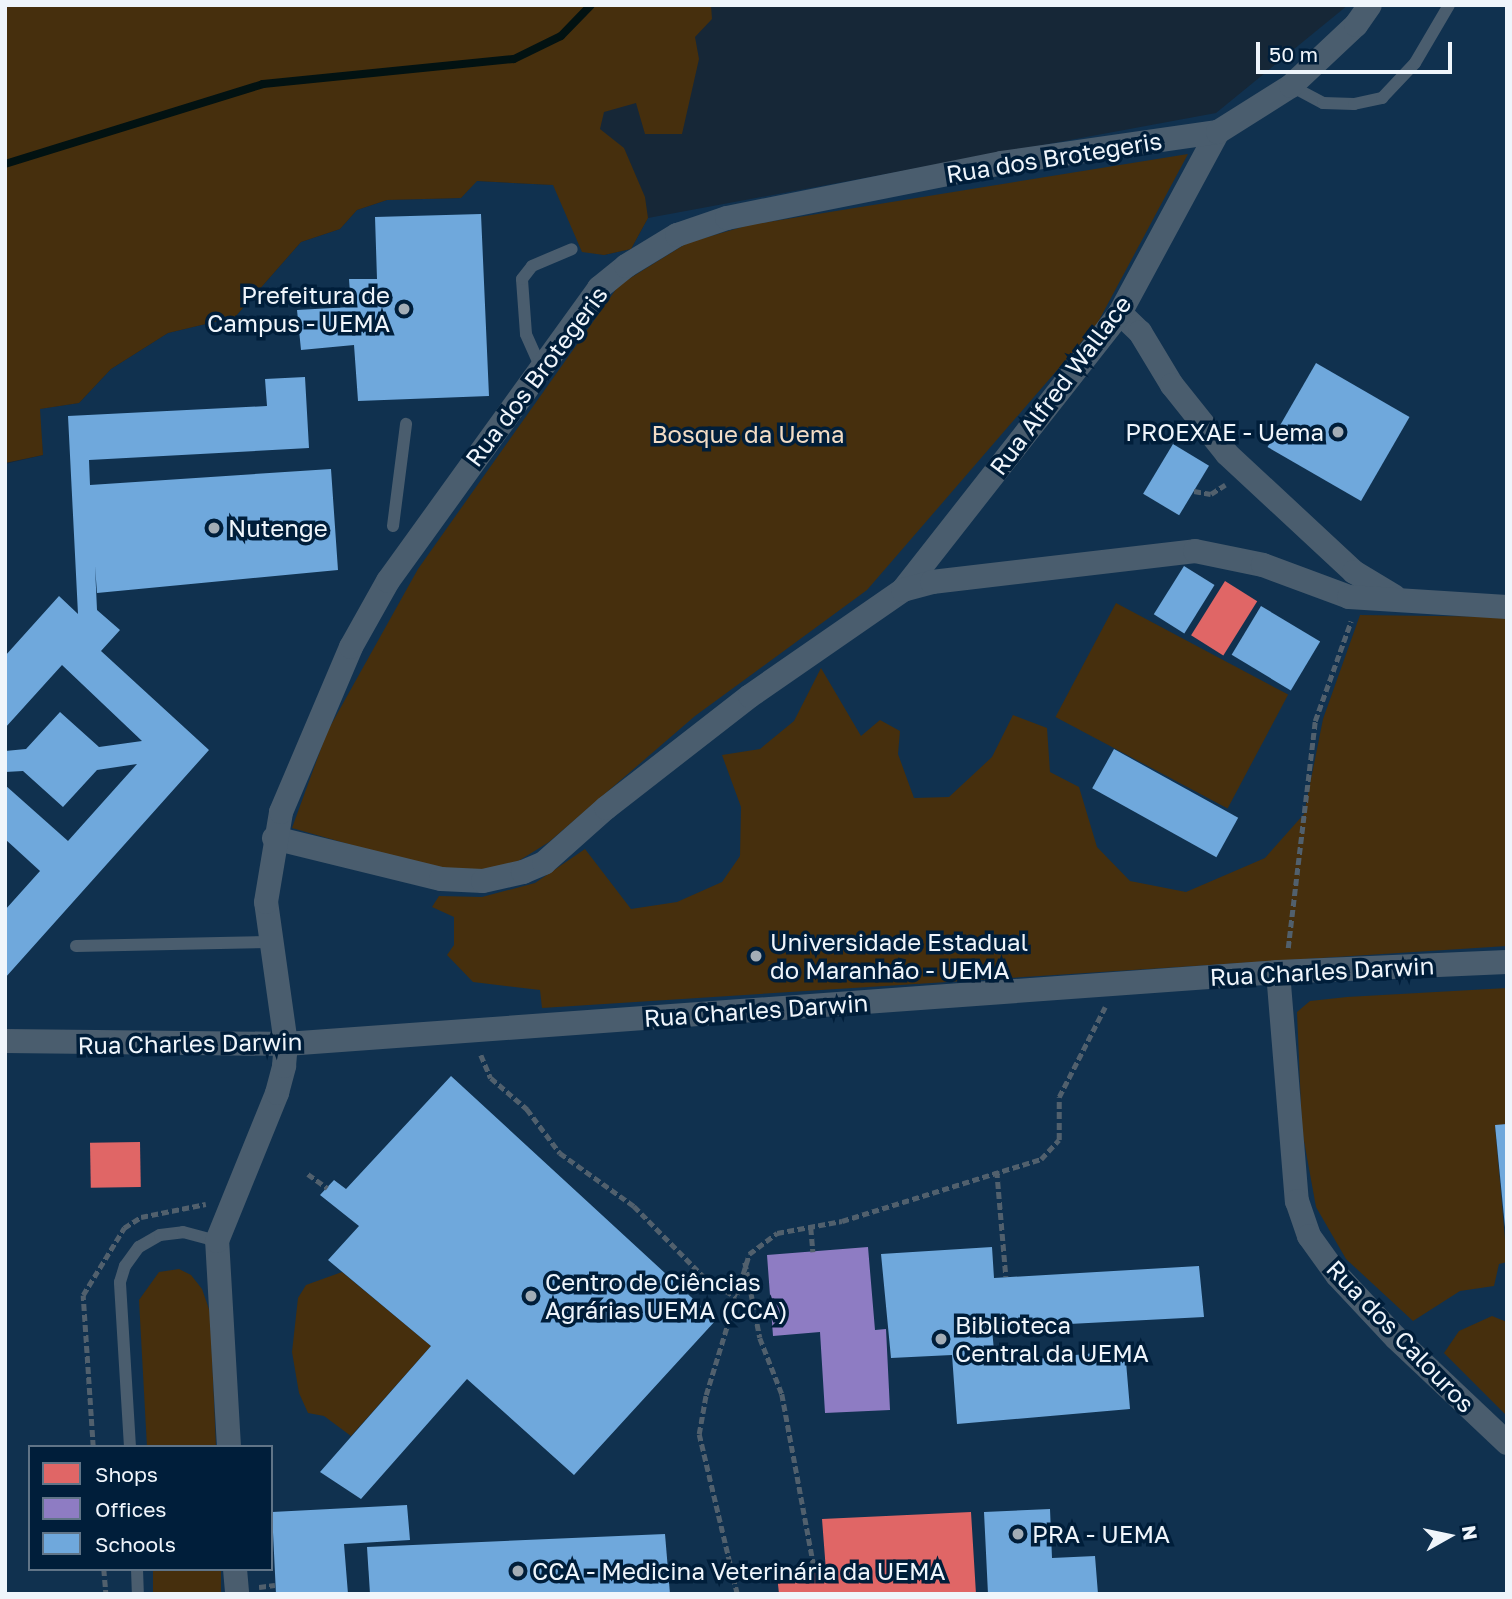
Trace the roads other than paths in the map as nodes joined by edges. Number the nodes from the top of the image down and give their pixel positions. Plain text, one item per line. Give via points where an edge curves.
1 (1370, 5) edge
2 (1449, 5) edge
3 (1291, 86) junction
4 (1218, 132) junction
5 (572, 249) dead end
6 (1120, 313) junction
7 (541, 368) junction
8 (406, 424) dead end
9 (393, 526) dead end
10 (903, 590) junction
11 (1405, 601) junction
12 (1507, 607) edge
13 (274, 838) junction
14 (271, 942) junction
15 (76, 946) dead end
16 (1507, 962) edge
17 (1283, 966) junction
18 (5, 1041) edge
19 (286, 1044) junction
20 (217, 1241) junction
21 (1507, 1443) edge
22 (130, 1445) edge
23 (229, 1445) edge
24 (137, 1571) edge
25 (235, 1571) edge
26 (138, 1594) edge
27 (237, 1594) edge

1 - 3 street, Rua dos Brotegeris via 1356,25
2 - 3 lane via 1415,63 1382,98 1354,104 1323,103
3 - 4 street, Rua dos Brotegeris
4 - 6 street, Rua Alfred Wallace
4 - 7 street, Rua dos Brotegeris via 1002,163 764,209 677,235 599,288
5 - 7 lane via 532,266 522,279 526,334
6 - 10 street, Rua Alfred Wallace
6 - 11 street via 1140,332 1198,420 1238,465 1354,572
7 - 13 street, Rua dos Brotegeris via 459,479 367,619 320,717
8 - 9 lane
10 - 11 street via 951,578 1195,551 1263,565 1337,594
10 - 13 street via 750,696 606,808 544,863 523,872 483,881 442,879
11 - 12 street
13 - 14 street, Rua dos Brotegeris via 267,902
14 - 15 lane
14 - 19 street, Rua dos Brotegeris
16 - 17 street, Rua Charles Darwin
17 - 19 street, Rua Charles Darwin
17 - 21 street, Rua dos Calouros via 1297,1201 1309,1236 1336,1275 1396,1338
18 - 19 street, Rua Charles Darwin
19 - 20 street, Rua dos Brotegeris via 277,1093
20 - 22 lane via 183,1232 160,1235 139,1247 125,1266 120,1282
20 - 23 street
24 - 26 lane
25 - 27 street

